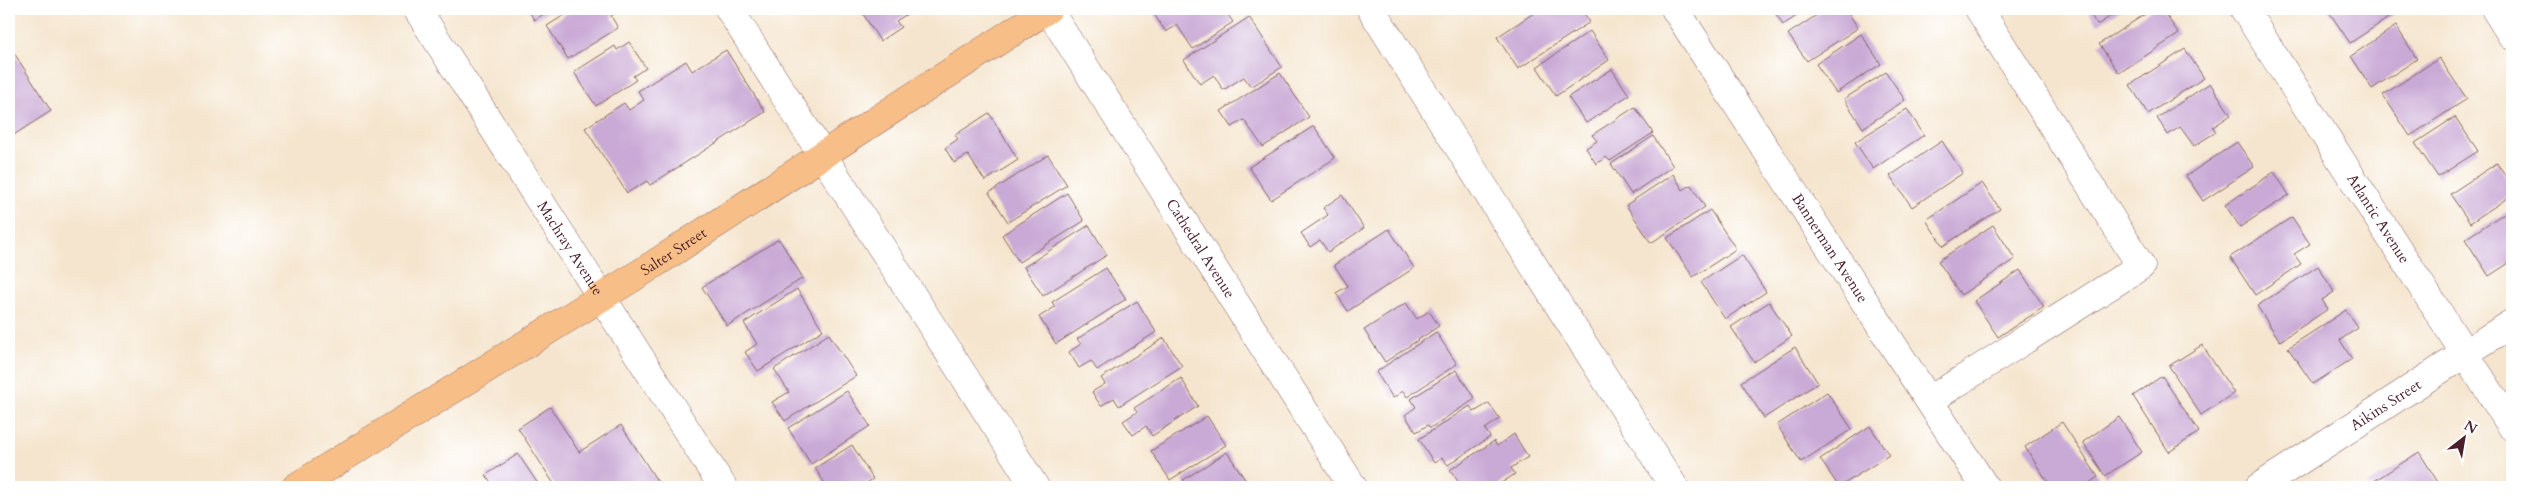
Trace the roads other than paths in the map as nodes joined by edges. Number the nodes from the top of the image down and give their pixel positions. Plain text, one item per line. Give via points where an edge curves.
1 (417, 9) edge
2 (729, 9) edge
3 (1048, 9) edge
4 (1371, 9) edge
5 (1675, 9) edge
6 (1980, 9) edge
7 (2244, 9) edge
8 (2495, 9) edge
9 (2512, 36) edge
10 (824, 154) junction
11 (602, 297) junction
12 (2512, 323) edge
13 (2464, 353) junction
14 (1930, 400) junction
15 (2512, 427) edge
16 (2288, 479) edge
17 (712, 483) edge
18 (296, 487) edge
19 (1035, 487) edge
20 (1353, 487) edge
21 (1674, 487) edge
22 (1985, 487) edge
23 (2259, 487) edge

1 - 11 street, Machray Avenue
2 - 10 street
3 - 10 main road, Salter Street
3 - 20 street, Cathedral Avenue
4 - 21 street
5 - 14 street, Bannerman Avenue
6 - 14 street via 2141,266
7 - 13 street, Atlantic Avenue
8 - 9 street
10 - 11 main road, Salter Street
10 - 19 street
11 - 17 street, Machray Avenue
11 - 18 main road, Salter Street
12 - 13 street, Aikins Street
13 - 15 street, Atlantic Avenue
13 - 16 street, Aikins Street
14 - 22 street, Bannerman Avenue
16 - 23 street, Aikins Street

